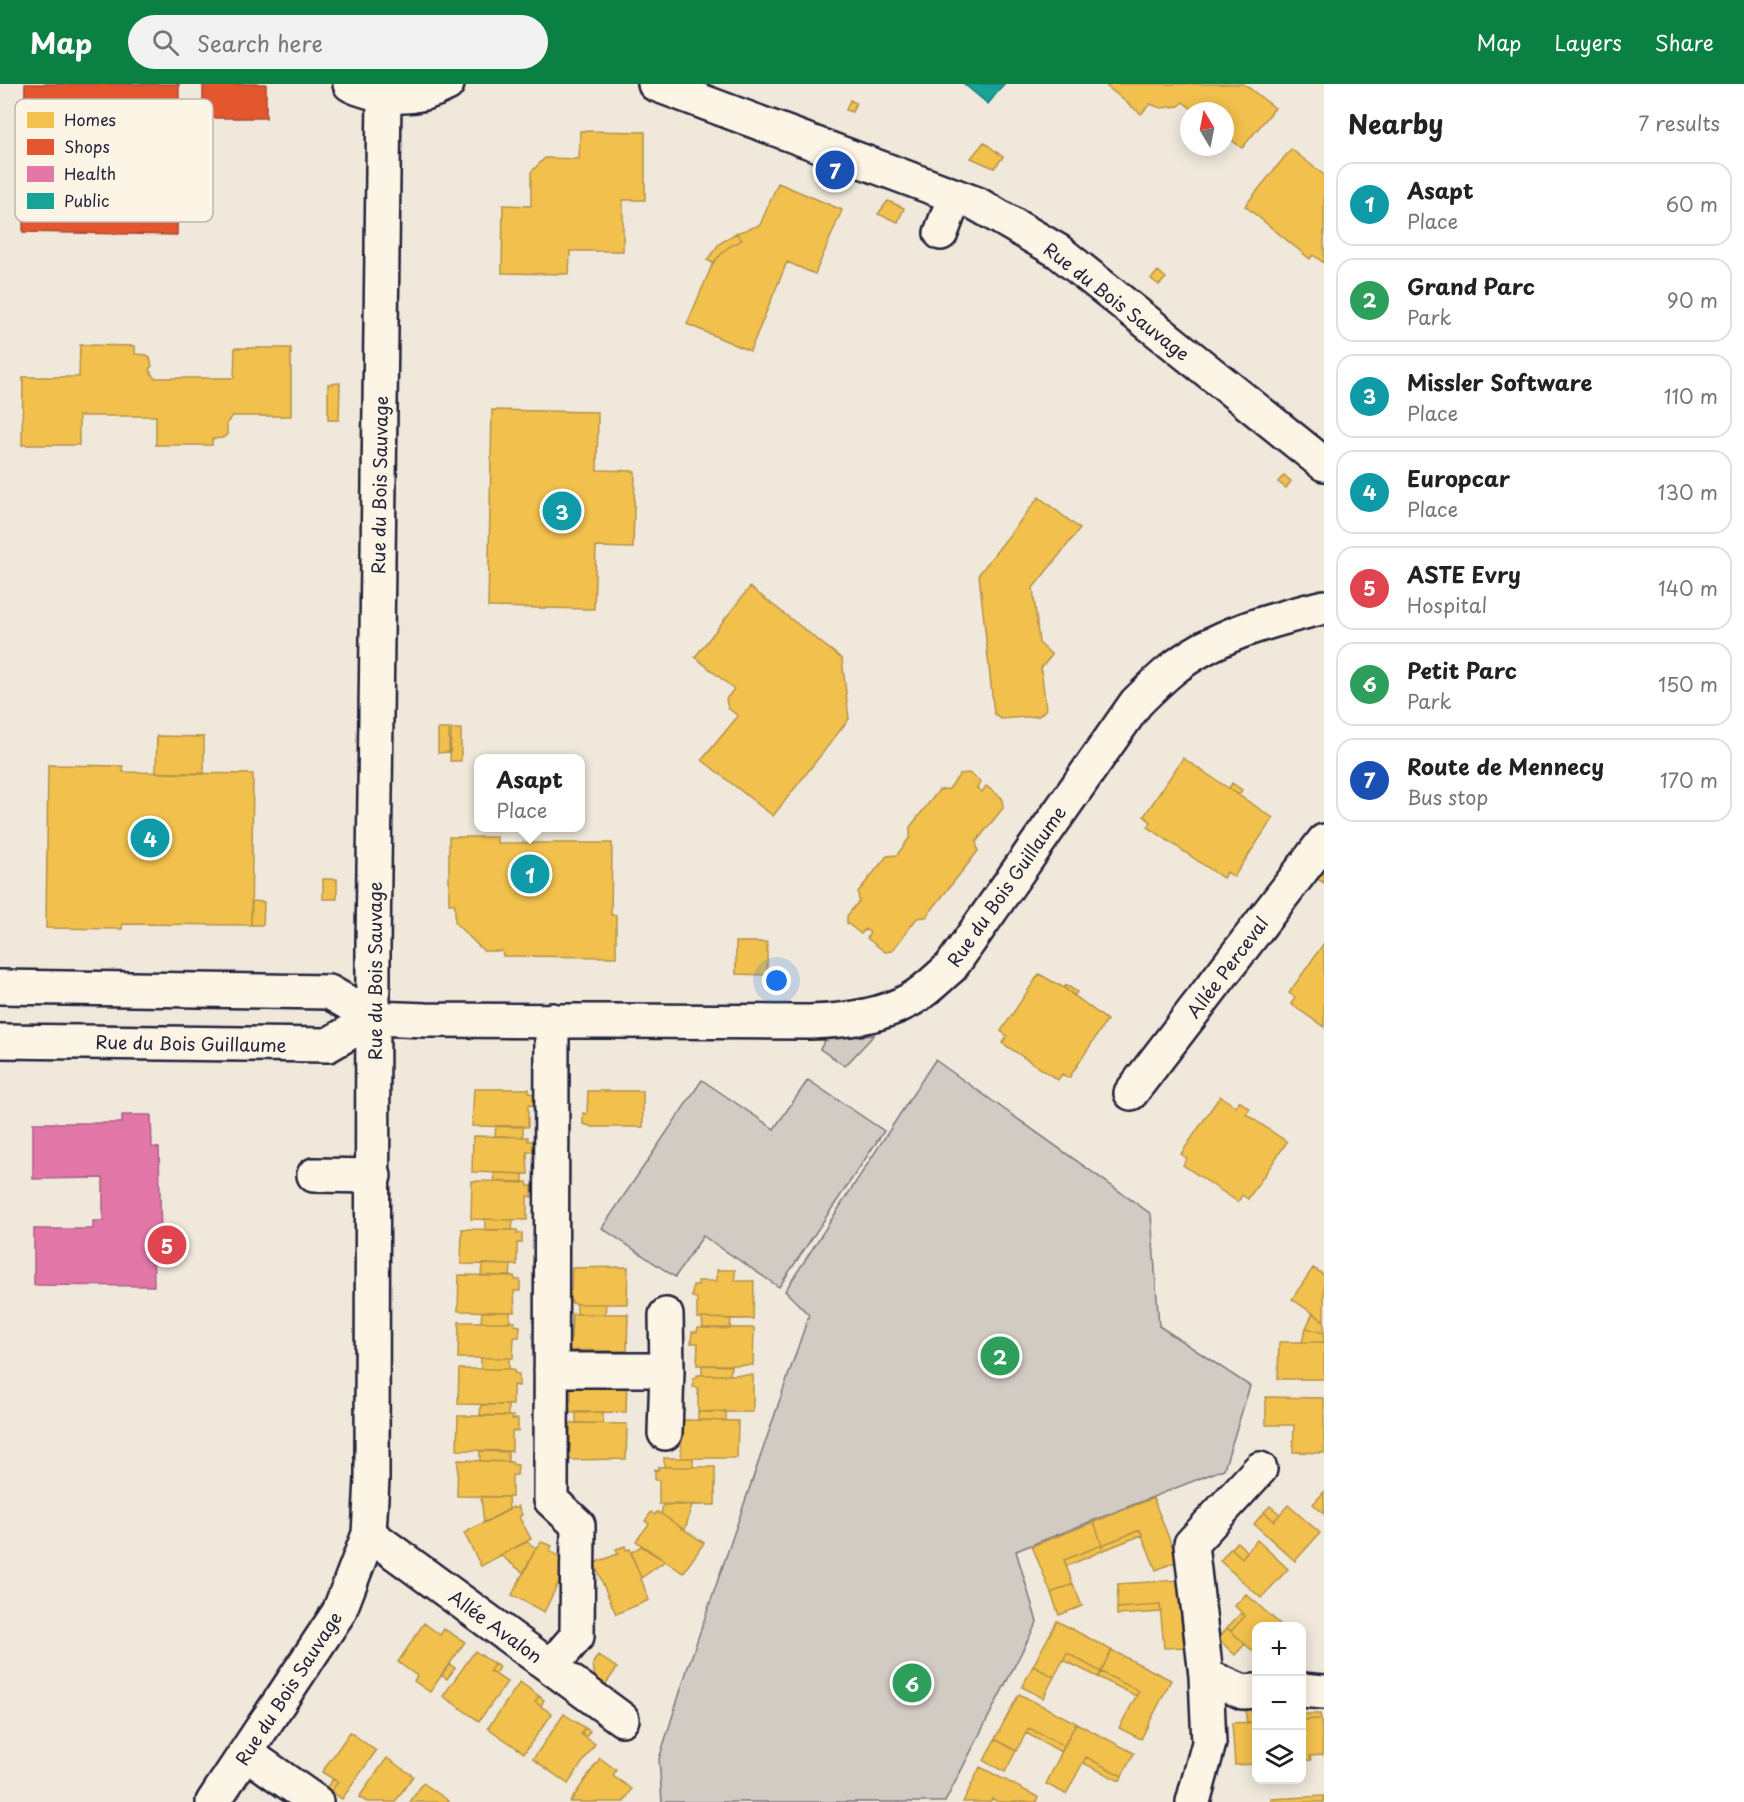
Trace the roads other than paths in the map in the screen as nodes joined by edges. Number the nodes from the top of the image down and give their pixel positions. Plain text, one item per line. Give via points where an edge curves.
1 (350, 84) edge
2 (447, 84) edge
3 (655, 84) edge
4 (384, 96) junction
5 (956, 195) junction
6 (940, 234) dead end
7 (1324, 464) edge
8 (1324, 606) edge
9 (1324, 841) edge
10 (0, 987) edge
11 (375, 1018) junction
12 (552, 1020) junction
13 (0, 1041) edge
14 (1131, 1093) dead end
15 (314, 1175) dead end
16 (374, 1176) junction
17 (666, 1315) dead end
18 (551, 1370) junction
19 (667, 1370) junction
20 (665, 1433) dead end
21 (1260, 1469) dead end
22 (369, 1534) junction
23 (551, 1666) junction
24 (1206, 1676) junction
25 (1306, 1690) edge
26 (1252, 1691) edge
27 (1324, 1692) edge
28 (622, 1719) dead end
29 (246, 1753) junction
30 (213, 1802) edge
31 (316, 1802) edge
32 (1193, 1802) edge

1 - 4 street
2 - 4 street via 408,97
3 - 5 street, Rue du Bois Sauvage
4 - 11 street, Rue du Bois Sauvage
5 - 6 street
5 - 7 street, Rue du Bois Sauvage via 1058,251
8 - 12 street, Rue du Bois Guillaume via 1256,626 1214,644 1172,670 1136,702 951,967 911,1000 837,1021
9 - 14 street, Allée Perceval
10 - 11 street, Rue du Bois Guillaume via 329,992
11 - 12 street, Rue du Bois Guillaume
11 - 13 street, Rue du Bois Guillaume via 328,1045
11 - 16 street, Rue du Bois Sauvage
12 - 18 street
15 - 16 street
16 - 22 street, Rue du Bois Sauvage
17 - 19 street
18 - 19 street
18 - 23 street via 550,1500 578,1525 577,1636
19 - 20 street
21 - 24 street via 1191,1544
22 - 23 street, Allée Avalon
22 - 29 street, Rue du Bois Sauvage via 339,1612
23 - 28 street, Allée Avalon
24 - 26 street via 1243,1692
24 - 32 street via 1209,1743
25 - 27 street
29 - 30 street, Rue du Bois Sauvage
29 - 31 street

